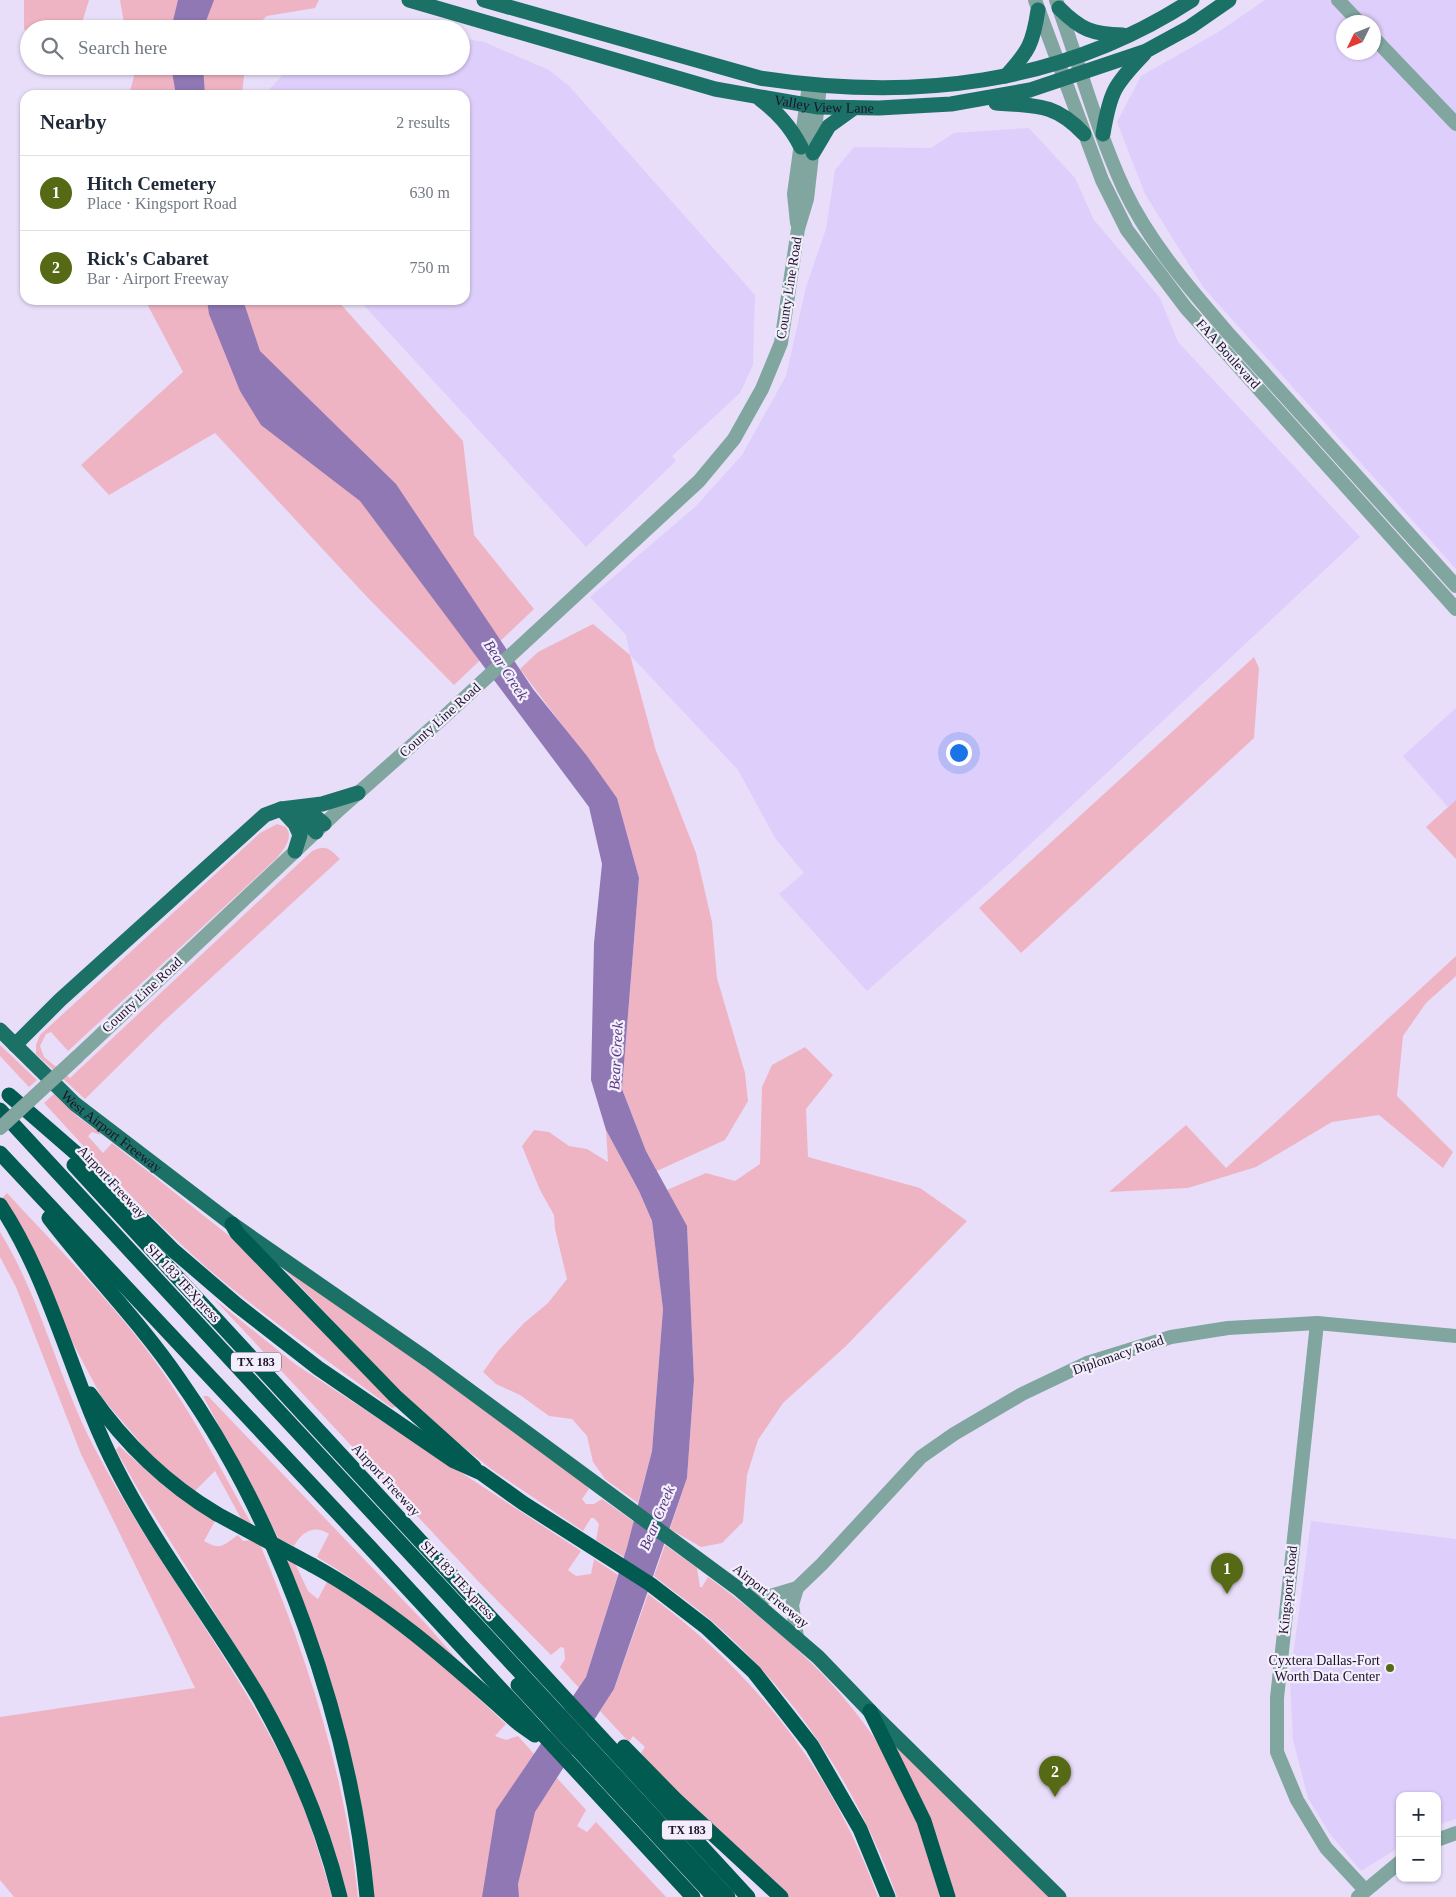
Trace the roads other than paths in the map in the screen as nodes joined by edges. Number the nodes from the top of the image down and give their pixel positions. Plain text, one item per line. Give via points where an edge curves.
1 (409, 0) edge
2 (484, 0) edge
3 (1192, 0) edge
4 (1229, 0) edge
5 (1338, 0) edge
6 (1058, 4) edge
7 (1037, 5) edge
8 (1352, 15) edge
9 (549, 19) junction
10 (1127, 35) junction
11 (545, 39) junction
12 (1381, 45) edge
13 (1146, 51) junction
14 (1074, 56) junction
15 (1057, 62) junction
16 (1079, 74) junction
17 (1006, 76) junction
18 (1064, 79) junction
19 (814, 86) junction
20 (756, 97) junction
21 (975, 101) junction
22 (813, 106) junction
23 (854, 108) junction
24 (1456, 124) edge
25 (1084, 134) junction
26 (1103, 134) junction
27 (807, 150) junction
28 (1264, 383) junction
29 (1397, 532) junction
30 (1456, 586) edge
31 (1456, 609) edge
32 (358, 793) junction
33 (281, 808) junction
34 (320, 828) junction
35 (295, 851) junction
36 (0, 1030) edge
37 (15, 1045) junction
38 (5, 1090) edge
39 (0, 1110) edge
40 (0, 1123) edge
41 (0, 1128) edge
42 (0, 1153) edge
43 (0, 1205) edge
44 (232, 1224) junction
45 (1317, 1323) junction
46 (1456, 1336) edge
47 (73, 1368) junction
48 (480, 1473) junction
49 (797, 1588) junction
50 (740, 1590) junction
51 (797, 1637) junction
52 (535, 1695) junction
53 (870, 1711) junction
54 (521, 1718) junction
55 (628, 1759) junction
56 (610, 1786) junction
57 (1456, 1833) edge
58 (1441, 1839) edge
59 (1396, 1865) edge
60 (1362, 1894) edge
61 (340, 1897) edge
62 (366, 1897) edge
63 (693, 1897) edge
64 (714, 1897) edge
65 (728, 1897) edge
66 (748, 1897) edge
67 (781, 1897) edge
68 (888, 1897) edge
69 (948, 1897) edge
70 (1059, 1897) edge

1 - 11 main road, Valley View Lane
2 - 9 main road, Valley View Lane
3 - 10 main road, Valley View Lane
4 - 13 main road, Valley View Lane via 1190,28
5 - 8 street
6 - 10 main road via 1075,24 1091,32
6 - 14 street, FAA Boulevard
7 - 15 street, FAA Boulevard
7 - 17 main road via 1035,35 1027,53
9 - 11 main road
9 - 19 main road, Valley View Lane via 729,71
10 - 14 main road, Valley View Lane
11 - 20 main road, Valley View Lane
12 - 24 street
13 - 16 main road, Valley View Lane
13 - 26 main road via 1114,89 1108,103
14 - 15 main road, Valley View Lane
14 - 16 street, FAA Boulevard
15 - 17 main road, Valley View Lane
15 - 18 street, FAA Boulevard
16 - 18 main road, Valley View Lane
16 - 26 street, FAA Boulevard
17 - 19 main road, Valley View Lane via 922,88
18 - 21 main road, Valley View Lane via 1030,90
18 - 25 street, FAA Boulevard
19 - 22 street, County Line Road
20 - 22 main road, Valley View Lane
20 - 27 main road via 776,112
21 - 23 main road, Valley View Lane via 902,108
21 - 25 main road via 1045,107 1064,116
22 - 23 main road, Valley View Lane
22 - 27 street, County Line Road
23 - 27 main road via 829,126
25 - 28 street, FAA Boulevard via 1127,230 1186,308
26 - 28 street, FAA Boulevard via 1125,190 1154,240
27 - 32 street, County Line Road via 794,194 798,229 781,343 762,389 734,439 699,481
28 - 29 street, FAA Boulevard
29 - 30 street, FAA Boulevard
29 - 31 street, FAA Boulevard
32 - 33 main road via 322,804
32 - 34 street, County Line Road
33 - 34 main road via 304,807
33 - 35 main road via 300,835
33 - 37 main road via 265,815 60,1000
34 - 35 street, County Line Road
35 - 41 street, County Line Road, bridge
36 - 37 main road, West Airport Freeway
37 - 44 main road, West Airport Freeway via 75,1104
38 - 48 highway via 78,1155 174,1251 236,1305 318,1368 454,1461
38 - 55 highway, Airport Freeway / TX 183 via 502,1630
39 - 52 highway, SH 183 TEXpress
40 - 52 highway, SH 183 TEXpress
42 - 54 highway, TX 183
42 - 62 highway via 76,1254 180,1379 244,1489 298,1610 324,1690 355,1811
43 - 47 highway via 35,1274
44 - 48 highway via 237,1233 395,1396
44 - 50 main road, Airport Freeway via 410,1347
45 - 46 street, Diplomacy Road
45 - 49 street, Diplomacy Road via 1228,1328 1171,1337 1086,1363 1022,1394 921,1457
45 - 60 street, Kingsport Road via 1276,1698 1277,1752 1297,1800 1326,1848
47 - 54 highway, bridge via 106,1417 172,1485 217,1514 340,1580 408,1628
47 - 61 highway via 104,1445 124,1484 241,1668 278,1736 316,1821
48 - 68 highway via 650,1584 688,1612 754,1672 830,1773 860,1829
49 - 50 street, Diplomacy Road via 767,1597
49 - 51 street via 792,1605
50 - 51 main road, Airport Freeway
51 - 53 main road, Airport Freeway
52 - 56 highway, SH 183 TEXpress
53 - 69 highway via 924,1821
53 - 70 main road, Airport Freeway
54 - 56 highway, TX 183 via 557,1749
55 - 66 highway, TX 183
55 - 67 highway
56 - 63 highway, TX 183
56 - 64 highway, SH 183 TEXpress
56 - 65 highway, SH 183 TEXpress
57 - 58 street
59 - 60 street

